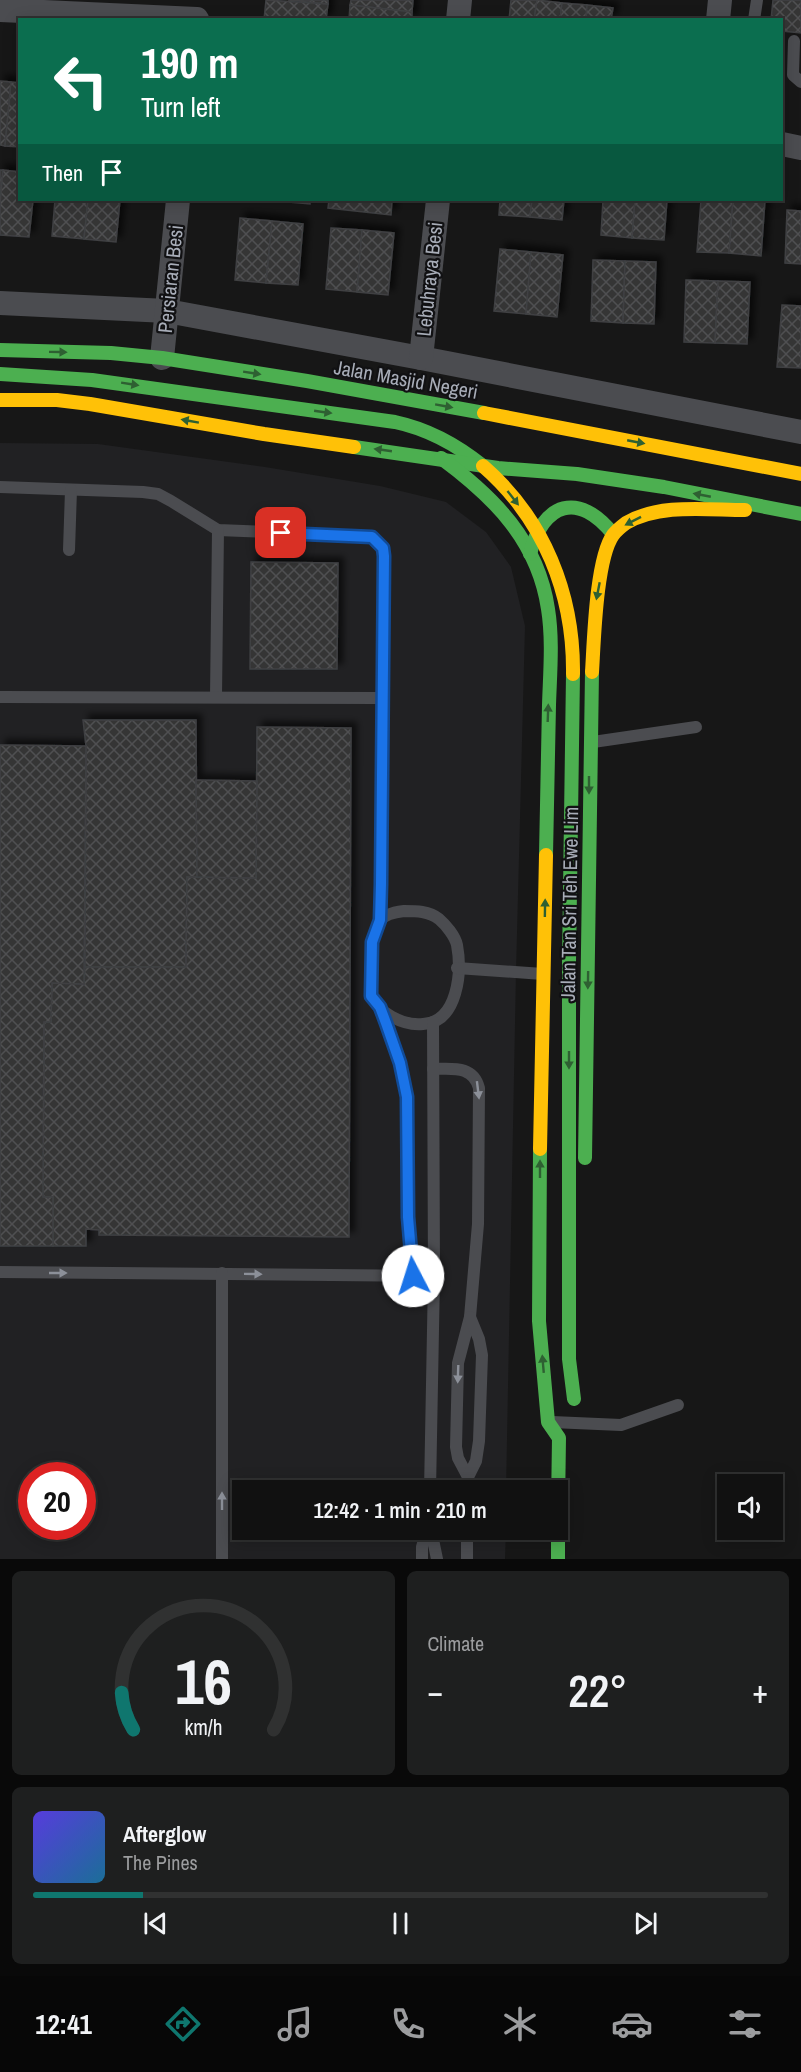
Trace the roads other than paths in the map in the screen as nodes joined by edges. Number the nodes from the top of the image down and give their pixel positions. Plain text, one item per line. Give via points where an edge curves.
1 (460, 0) edge
2 (720, 0) edge
3 (756, 0) edge
4 (144, 8) edge
5 (0, 10) edge
6 (198, 13) edge
7 (458, 18) edge
8 (718, 18) edge
9 (754, 18) edge
10 (792, 40) edge
11 (798, 78) edge
12 (783, 144) edge
13 (801, 148) edge
14 (178, 201) edge
15 (438, 201) edge
16 (0, 303) edge
17 (166, 311) junction
18 (0, 350) edge
19 (162, 358) junction
20 (421, 358) junction
21 (4, 374) edge
22 (0, 400) edge
23 (801, 432) edge
24 (441, 458) junction
25 (801, 474) edge
26 (0, 488) edge
27 (71, 490) junction
28 (774, 509) junction
29 (801, 514) edge
30 (218, 530) junction
31 (613, 534) junction
32 (69, 550) dead end
33 (530, 554) junction
34 (216, 696) junction
35 (0, 697) edge
36 (383, 698) junction
37 (696, 727) dead end
38 (589, 743) junction
39 (380, 920) junction
40 (457, 968) junction
41 (544, 974) junction
42 (380, 1007) junction
43 (433, 1022) junction
44 (433, 1069) junction
45 (585, 1168) dead end
46 (0, 1272) edge
47 (222, 1274) junction
48 (413, 1276) junction
49 (434, 1276) junction
50 (471, 1317) junction
51 (583, 1330) dead end
52 (574, 1400) junction
53 (678, 1405) dead end
54 (548, 1422) junction
55 (570, 1423) junction
56 (559, 1438) junction
57 (468, 1478) joint
58 (430, 1480) edge
59 (558, 1480) edge
60 (425, 1540) edge
61 (432, 1540) edge
62 (467, 1540) edge
63 (558, 1540) edge
64 (222, 1559) edge
65 (422, 1559) edge
66 (437, 1559) edge
67 (467, 1559) edge
68 (558, 1559) edge

1 - 7 street
2 - 8 street
3 - 9 lane
4 - 5 street
4 - 6 street
10 - 11 lane
12 - 13 street
14 - 17 street, Persiaran Besi
15 - 20 street, Lebuhraya Besi
16 - 17 street
17 - 19 street, Persiaran Besi
17 - 20 street
18 -> 19 main road, Jalan Masjid Negeri
19 -> 25 main road, Jalan Masjid Negeri via 319,383
20 - 23 street
21 -> 52 main road via 108,381 416,427 476,459 492,473 534,527 563,591 570,620 573,665 569,1359
24 -> 22 main road via 264,434 90,404
28 -> 24 main road via 664,487
24 - 33 main road, Jalan Tan Sri Teh Ewe Lim via 500,508
26 - 27 lane
27 - 30 lane via 158,494
27 - 32 lane
28 - 29 main road
28 -> 31 main road via 654,513
30 - 34 lane
30 - 36 lane via 365,536 378,542 384,556
31 - 33 main road via 593,512 563,508 538,525
31 -> 38 main road, Jalan Tan Sri Teh Ewe Lim via 596,604
41 -> 33 main road, Jalan Tan Sri Teh Ewe Lim via 550,654 548,607
34 - 35 lane
34 - 36 lane
36 - 39 lane
37 - 38 lane
38 -> 45 main road, Jalan Tan Sri Teh Ewe Lim
39 - 40 lane via 404,911 422,911 438,918 457,944
39 - 42 lane via 372,942 370,976 371,996
40 - 41 lane
40 - 43 lane via 453,1003
54 -> 41 main road, Jalan Tan Sri Teh Ewe Lim via 539,1321
42 - 43 lane via 394,1018 411,1023
42 - 48 lane via 400,1063 407,1097 408,1217
43 - 44 lane
44 - 49 lane
44 -> 50 lane via 467,1071 479,1088 478,1224
46 -> 47 lane
47 -> 48 lane
64 -> 47 lane
48 - 49 lane
49 - 58 lane
50 - 57 lane via 482,1355 479,1441
50 -> 57 lane via 458,1363 456,1448
51 - 52 main road
52 - 55 main road
53 - 55 lane via 621,1425
54 - 55 lane
54 - 56 main road, Jalan Tan Sri Teh Ewe Lim
55 - 56 main road
56 - 59 main road
60 - 65 lane
61 - 66 lane
62 - 67 lane
63 - 68 main road

